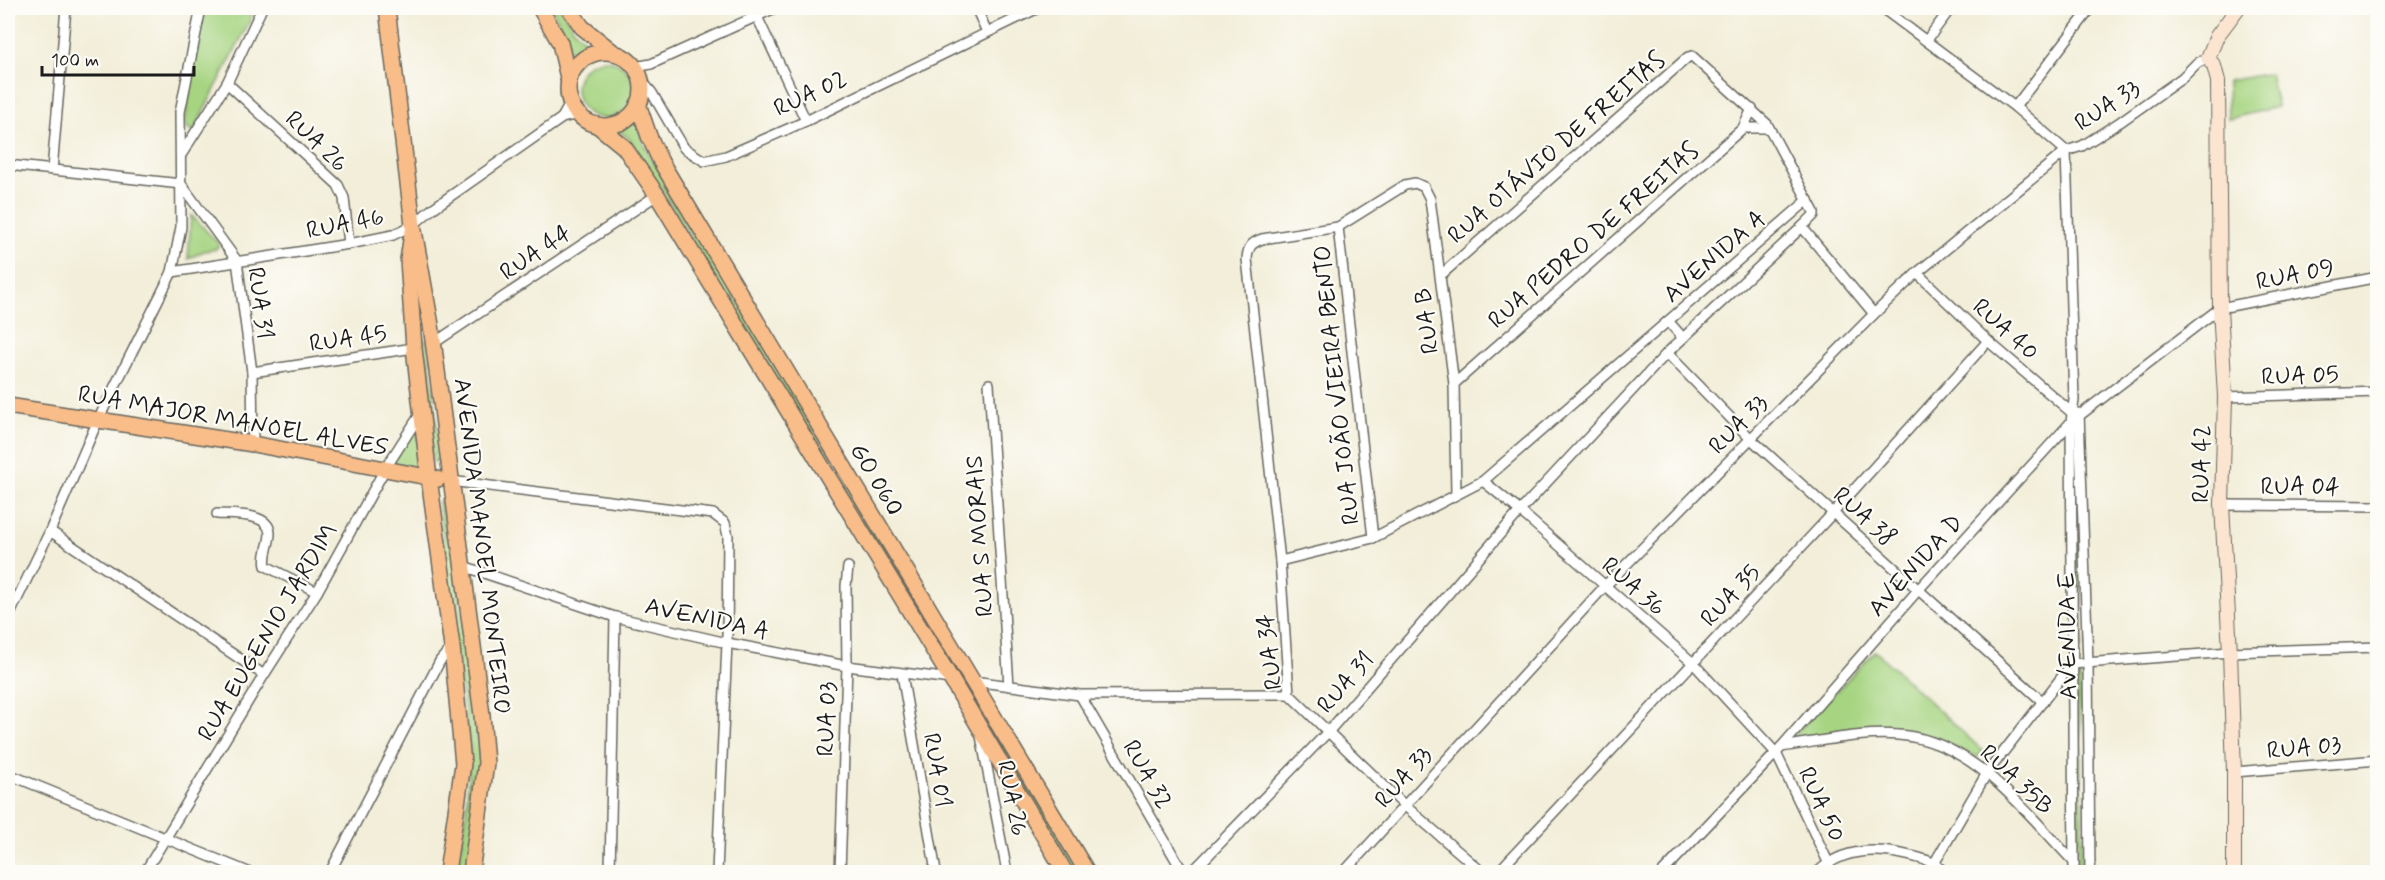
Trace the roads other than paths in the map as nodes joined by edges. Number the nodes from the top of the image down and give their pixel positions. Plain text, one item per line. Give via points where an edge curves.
1 (66, 8) edge
2 (201, 8) edge
3 (262, 8) edge
4 (387, 8) edge
5 (540, 8) edge
6 (569, 8) edge
7 (775, 8) edge
8 (976, 8) edge
9 (1038, 8) edge
10 (1882, 8) edge
11 (1951, 8) edge
12 (2091, 8) edge
13 (2238, 8) edge
14 (755, 12) edge
15 (987, 32) junction
16 (1927, 40) junction
17 (613, 52) junction
18 (2208, 58) junction
19 (638, 74) junction
20 (569, 82) junction
21 (227, 83) junction
22 (644, 98) junction
23 (2015, 107) junction
24 (575, 108) junction
25 (1752, 109) junction
26 (806, 121) junction
27 (597, 125) junction
28 (1743, 128) junction
29 (1769, 128) junction
30 (2066, 151) junction
31 (180, 157) junction
32 (8, 165) edge
33 (52, 170) junction
34 (181, 184) junction
35 (657, 195) junction
36 (1808, 200) junction
37 (413, 225) junction
38 (1338, 227) junction
39 (1802, 227) junction
40 (1252, 243) joint
41 (349, 244) junction
42 (237, 261) junction
43 (172, 272) junction
44 (1917, 273) junction
45 (1441, 275) junction
46 (2378, 277) edge
47 (2220, 308) junction
48 (1874, 314) junction
49 (1668, 321) junction
50 (431, 324) junction
51 (413, 327) junction
52 (1683, 338) junction
53 (1988, 341) junction
54 (434, 343) junction
55 (414, 348) junction
56 (1667, 353) junction
57 (252, 372) junction
58 (989, 384) dead end
59 (1454, 384) junction
60 (2378, 392) edge
61 (2225, 397) junction
62 (8, 406) edge
63 (422, 411) junction
64 (2074, 417) junction
65 (98, 420) junction
66 (1751, 439) junction
67 (253, 444) junction
68 (385, 469) junction
69 (429, 478) junction
70 (450, 481) junction
71 (1483, 482) junction
72 (1456, 494) junction
73 (2083, 501) junction
74 (2072, 502) junction
75 (2222, 505) junction
76 (2378, 506) edge
77 (1520, 511) junction
78 (1833, 513) junction
79 (217, 514) dead end
80 (50, 531) junction
81 (1373, 538) junction
82 (1280, 561) junction
83 (463, 566) junction
84 (848, 567) dead end
85 (1604, 587) junction
86 (1919, 590) junction
87 (317, 592) junction
88 (8, 618) edge
89 (615, 618) junction
90 (727, 643) junction
91 (452, 647) junction
92 (2378, 647) edge
93 (2230, 652) junction
94 (1693, 663) junction
95 (2088, 663) junction
96 (2072, 664) junction
97 (847, 666) junction
98 (902, 674) junction
99 (264, 675) junction
100 (951, 679) junction
101 (973, 681) junction
102 (1009, 686) junction
103 (1080, 694) junction
104 (1289, 694) junction
105 (2043, 702) junction
106 (980, 731) junction
107 (1329, 732) junction
108 (1779, 750) junction
109 (2378, 760) edge
110 (2234, 772) junction
111 (1987, 773) junction
112 (8, 774) edge
113 (1404, 805) junction
114 (165, 838) junction
115 (1935, 862) junction
116 (2074, 862) junction
117 (1827, 868) edge
118 (145, 873) edge
119 (248, 873) edge
120 (330, 873) edge
121 (447, 873) edge
122 (471, 873) edge
123 (610, 873) edge
124 (717, 873) edge
125 (840, 873) edge
126 (936, 873) edge
127 (1007, 873) edge
128 (1065, 873) edge
129 (1087, 873) edge
130 (1183, 873) edge
131 (1192, 873) edge
132 (1344, 873) edge
133 (1482, 873) edge
134 (1497, 873) edge
135 (1663, 873) edge
136 (1818, 873) edge
137 (1944, 873) edge
138 (2074, 873) edge
139 (2090, 873) edge
140 (2234, 873) edge

1 - 33 street
2 - 31 street via 180,112
3 - 21 street
4 - 37 main road, AVENIDA MANOEL MONTEIRO
5 - 20 main road via 560,43
6 - 17 main road via 582,27
7 - 14 street
8 - 15 street
9 - 15 street, RUA 02
10 - 16 street
11 - 16 street
12 - 23 street
13 - 18 street via 2217,36
14 - 19 street
14 - 26 street
15 - 26 street, RUA 02
16 - 23 street
17 - 19 main road via 623,56
17 - 20 main road via 589,55 579,62
18 - 30 street, RUA 33 via 2120,122 2082,146
18 - 47 street, RUA 42 via 2218,81
19 - 22 main road
20 - 24 main road
21 - 31 street
21 - 41 street, RUA 26 via 338,185 344,198
22 - 26 street, RUA 02 via 684,148 704,161 726,156
22 - 27 main road via 619,123
22 - 101 main road, GO 060 via 649,136 661,162
23 - 30 street
24 - 27 main road via 588,122
24 - 37 street, RUA 46
25 - 28 street, RUA PEDRO DE FREITAS
25 - 29 street, RUA OTÁVIO DE FREITAS
25 - 45 street, RUA OTÁVIO DE FREITAS via 1696,57 1688,57
27 - 35 main road, GO 060 via 624,147
28 - 29 street
28 - 59 street, RUA PEDRO DE FREITAS
29 - 36 street, RUA OTÁVIO DE FREITAS
30 - 44 street, RUA 33
30 - 64 street, AVENIDA E
31 - 34 street
32 - 33 street
33 - 34 street
34 - 42 street, RUA 31
34 - 43 street via 182,227
35 - 54 street, RUA 44
35 - 100 main road, GO 060
36 - 39 street, AVENIDA A via 1814,215
36 - 49 street, AVENIDA A
37 - 41 street, RUA 46 via 393,235
37 - 50 main road, AVENIDA MANOEL MONTEIRO
37 - 51 main road, AVENIDA MANOEL MONTEIRO via 408,260
38 - 40 street, RUA B
38 - 45 street, RUA B via 1405,185 1415,183 1424,187 1430,199
38 - 81 street, RUA JOÃO VIEIRA BENTO
39 - 48 street
39 - 52 street, AVENIDA A
40 - 82 street, RUA 34 via 1247,259
41 - 42 street, RUA 46
42 - 43 street, RUA 46
42 - 57 street, RUA 31
43 - 65 street
44 - 48 street, RUA 33
44 - 53 street, RUA 40
45 - 59 street, RUA B
46 - 47 street, RUA 09
47 - 61 street, RUA 42
47 - 64 street, AVENIDA D
48 - 66 street, RUA 33
49 - 52 street
49 - 71 street, AVENIDA A
50 - 51 main road
50 - 54 main road, AVENIDA MANOEL MONTEIRO
51 - 55 main road, AVENIDA MANOEL MONTEIRO
52 - 56 street, AVENIDA A
53 - 64 street, RUA 40
53 - 78 street, RUA 35
54 - 70 main road, AVENIDA MANOEL MONTEIRO
55 - 57 street, RUA 45
55 - 63 main road, AVENIDA MANOEL MONTEIRO
56 - 66 street, RUA 38
56 - 77 street, AVENIDA A
57 - 67 street, RUA 31
58 - 102 street, RUA S MORAIS
59 - 72 street, RUA B
60 - 61 street, RUA 05
61 - 75 street, RUA 42
62 - 65 main road, RUA MAJOR MANOEL ALVES
63 - 68 street, RUA EUGENIO JARDIM
63 - 69 main road, AVENIDA MANOEL MONTEIRO
64 - 73 street, AVENIDA E
64 - 74 street, AVENIDA E
64 - 86 street, AVENIDA D
65 - 67 main road, RUA MAJOR MANOEL ALVES
65 - 80 street
66 - 78 street, RUA 38
66 - 85 street, RUA 33
67 - 68 main road, RUA MAJOR MANOEL ALVES
68 - 69 main road, RUA MAJOR MANOEL ALVES
68 - 87 street, RUA EUGENIO JARDIM
69 - 70 main road, RUA MAJOR MANOEL ALVES
69 - 91 main road, AVENIDA MANOEL MONTEIRO
70 - 83 main road, AVENIDA MANOEL MONTEIRO
70 - 90 street via 713,514 725,523 728,536
71 - 72 street, AVENIDA A
71 - 77 street, RUA 36
72 - 81 street, AVENIDA A
73 - 74 street
73 - 95 street, AVENIDA E
74 - 96 street, AVENIDA E
75 - 76 street, RUA 04
75 - 93 street, RUA 42
77 - 85 street, RUA 36
77 - 107 street, RUA 31
78 - 86 street, RUA 38
78 - 94 street, RUA 35
79 - 87 street via 266,522 270,532 266,566
80 - 88 street
80 - 99 street
81 - 82 street, AVENIDA A
82 - 104 street, RUA 34
83 - 89 street, AVENIDA A
83 - 122 main road, AVENIDA MANOEL MONTEIRO via 486,763
84 - 97 street, RUA 03
85 - 94 street, RUA 36
85 - 113 street, RUA 33
86 - 105 street, RUA 38
86 - 108 street, AVENIDA D
87 - 99 street, RUA EUGENIO JARDIM
89 - 90 street, AVENIDA A
89 - 123 street
90 - 97 street, AVENIDA A
90 - 124 street
91 - 120 street via 440,661
91 - 121 main road, AVENIDA MANOEL MONTEIRO via 463,764
92 - 93 street
93 - 95 street
93 - 110 street, RUA 42
94 - 108 street, RUA 36
94 - 134 street, RUA 35
95 - 96 street
95 - 139 street, AVENIDA E
96 - 105 street
96 - 116 street, AVENIDA E
97 - 98 street, AVENIDA A
97 - 125 street, RUA 03
98 - 100 street, AVENIDA A
98 - 126 street, RUA 01
99 - 114 street, RUA EUGENIO JARDIM
100 - 106 main road, GO 060
101 - 102 street
101 - 129 main road, GO 060
102 - 103 street
103 - 104 street
103 - 130 street, RUA 32
104 - 107 street, RUA 34
105 - 111 street
106 - 127 street, RUA 26
106 - 128 main road, GO 060
107 - 113 street, RUA 34
107 - 131 street, RUA 31
108 - 111 street, RUA 35B via 1857,736 1915,737 1962,755
108 - 117 street, RUA 50
108 - 135 street, AVENIDA D
109 - 110 street, RUA 03
110 - 140 street, RUA 42
111 - 115 street
111 - 116 street, RUA 35B
112 - 114 street
113 - 132 street, RUA 33
113 - 133 street, RUA 34
114 - 118 street, RUA EUGENIO JARDIM
114 - 119 street
115 - 117 street via 1891,851 1868,850
115 - 137 street
116 - 138 street, AVENIDA E
117 - 136 street

